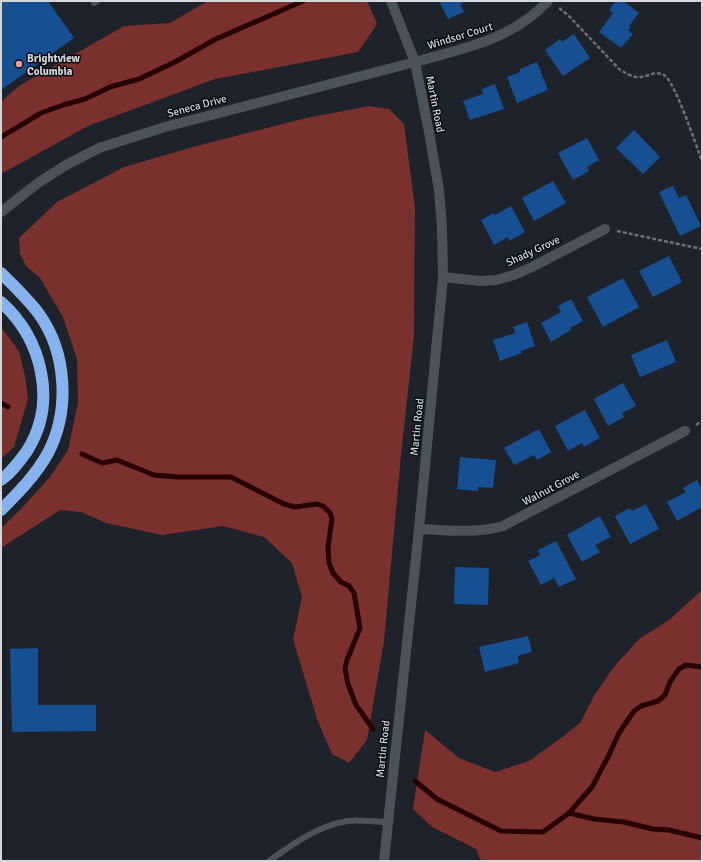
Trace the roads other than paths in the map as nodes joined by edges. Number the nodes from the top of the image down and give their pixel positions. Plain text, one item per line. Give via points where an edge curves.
1 (93, 1) edge
2 (97, 1) edge
3 (391, 1) edge
4 (552, 3) edge
5 (415, 62) junction
6 (1, 212) edge
7 (605, 229) road end
8 (1, 273) edge
9 (442, 277) junction
10 (1, 302) edge
11 (685, 431) dead end
12 (1, 480) edge
13 (1, 510) edge
14 (419, 529) junction
15 (388, 822) junction
16 (270, 861) edge
17 (384, 861) edge

1 - 2 lane
3 - 5 street, Martin Road
4 - 5 street, Windsor Court via 505,34 483,43
5 - 6 street, Seneca Drive via 164,127 99,148 38,183
5 - 9 street, Martin Road via 439,190
7 - 9 street, Shady Grove via 514,275 480,281
8 - 13 highway via 39,314 56,350 63,390 62,411 48,453 37,470
9 - 14 street, Martin Road
10 - 12 highway via 23,326 31,341 44,389 39,426 32,442 10,474
11 - 14 street, Walnut Grove via 503,526 470,531
14 - 15 street, Martin Road
15 - 16 lane via 348,821 331,825 297,841
15 - 17 street, Martin Road

